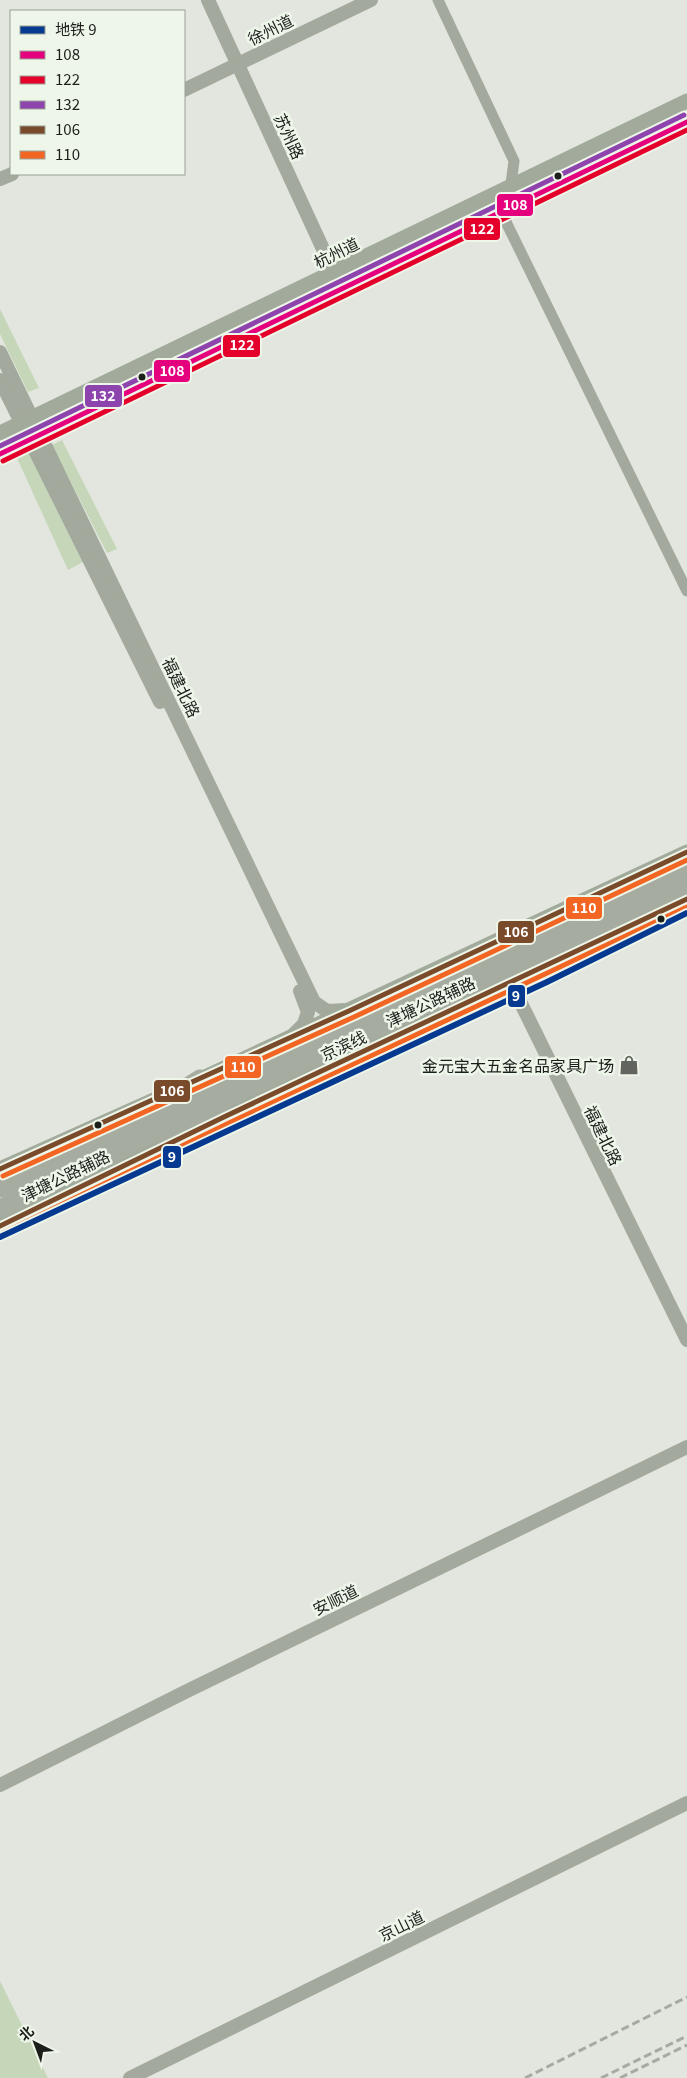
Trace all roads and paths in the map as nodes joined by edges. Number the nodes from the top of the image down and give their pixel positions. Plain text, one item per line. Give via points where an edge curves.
1 (208, 0) edge
2 (371, 0) edge
3 (438, 0) edge
4 (238, 64) junction
5 (185, 90) edge
6 (687, 101) edge
7 (687, 122) edge
8 (512, 187) junction
9 (508, 209) junction
10 (334, 272) junction
11 (341, 288) junction
12 (0, 352) edge
13 (0, 380) edge
14 (26, 420) junction
15 (0, 433) edge
16 (35, 437) junction
17 (0, 454) edge
18 (687, 590) edge
19 (687, 852) edge
20 (687, 868) edge
21 (687, 884) edge
22 (687, 899) edge
23 (492, 944) junction
24 (510, 982) junction
25 (351, 1010) junction
26 (289, 1038) junction
27 (200, 1079) junction
28 (179, 1113) junction
29 (226, 1116) junction
30 (101, 1150) junction
31 (0, 1169) edge
32 (0, 1188) edge
33 (0, 1209) edge
34 (0, 1226) edge
35 (687, 1340) edge
36 (687, 1447) edge
37 (0, 1785) edge
38 (687, 1803) edge
39 (130, 2078) edge

1 - 4 street, 苏州路
2 - 4 street, 徐州道
3 - 8 street via 514,161
4 - 5 street, 徐州道
4 - 10 street, 苏州路
6 - 8 main road, 杭州道
7 - 9 main road
8 - 9 street
8 - 10 main road, 杭州道
9 - 11 main road
9 - 18 street via 506,222
10 - 11 street, 苏州路
10 - 14 main road, 杭州道
11 - 16 main road
12 - 14 street, 福建北路
13 - 14 street, 福建北路
14 - 15 main road, 杭州道
14 - 16 street, 福建北路
16 - 17 main road
16 - 25 street, 福建北路 via 314,1002 327,1011
16 - 26 street, 福建北路 via 307,1004 304,1024
19 - 23 main road, 津塘公路辅路
20 - 28 highway, 京滨线, bridge
21 - 28 highway, 京滨线, bridge
22 - 24 main road, 津塘公路辅路
23 - 24 street, 福建北路
23 - 25 main road, 津塘公路辅路
24 - 29 main road, 津塘公路辅路
24 - 35 street, 福建北路
25 - 26 main road, 津塘公路辅路
26 - 27 main road, 津塘公路辅路
27 - 30 highway
27 - 31 main road, 津塘公路辅路
28 - 30 highway, 京滨线
29 - 30 highway
29 - 34 main road, 津塘公路辅路
30 - 32 highway, 京滨线
30 - 33 highway, 京滨线
36 - 37 street, 安顺道
38 - 39 street, 京山道

